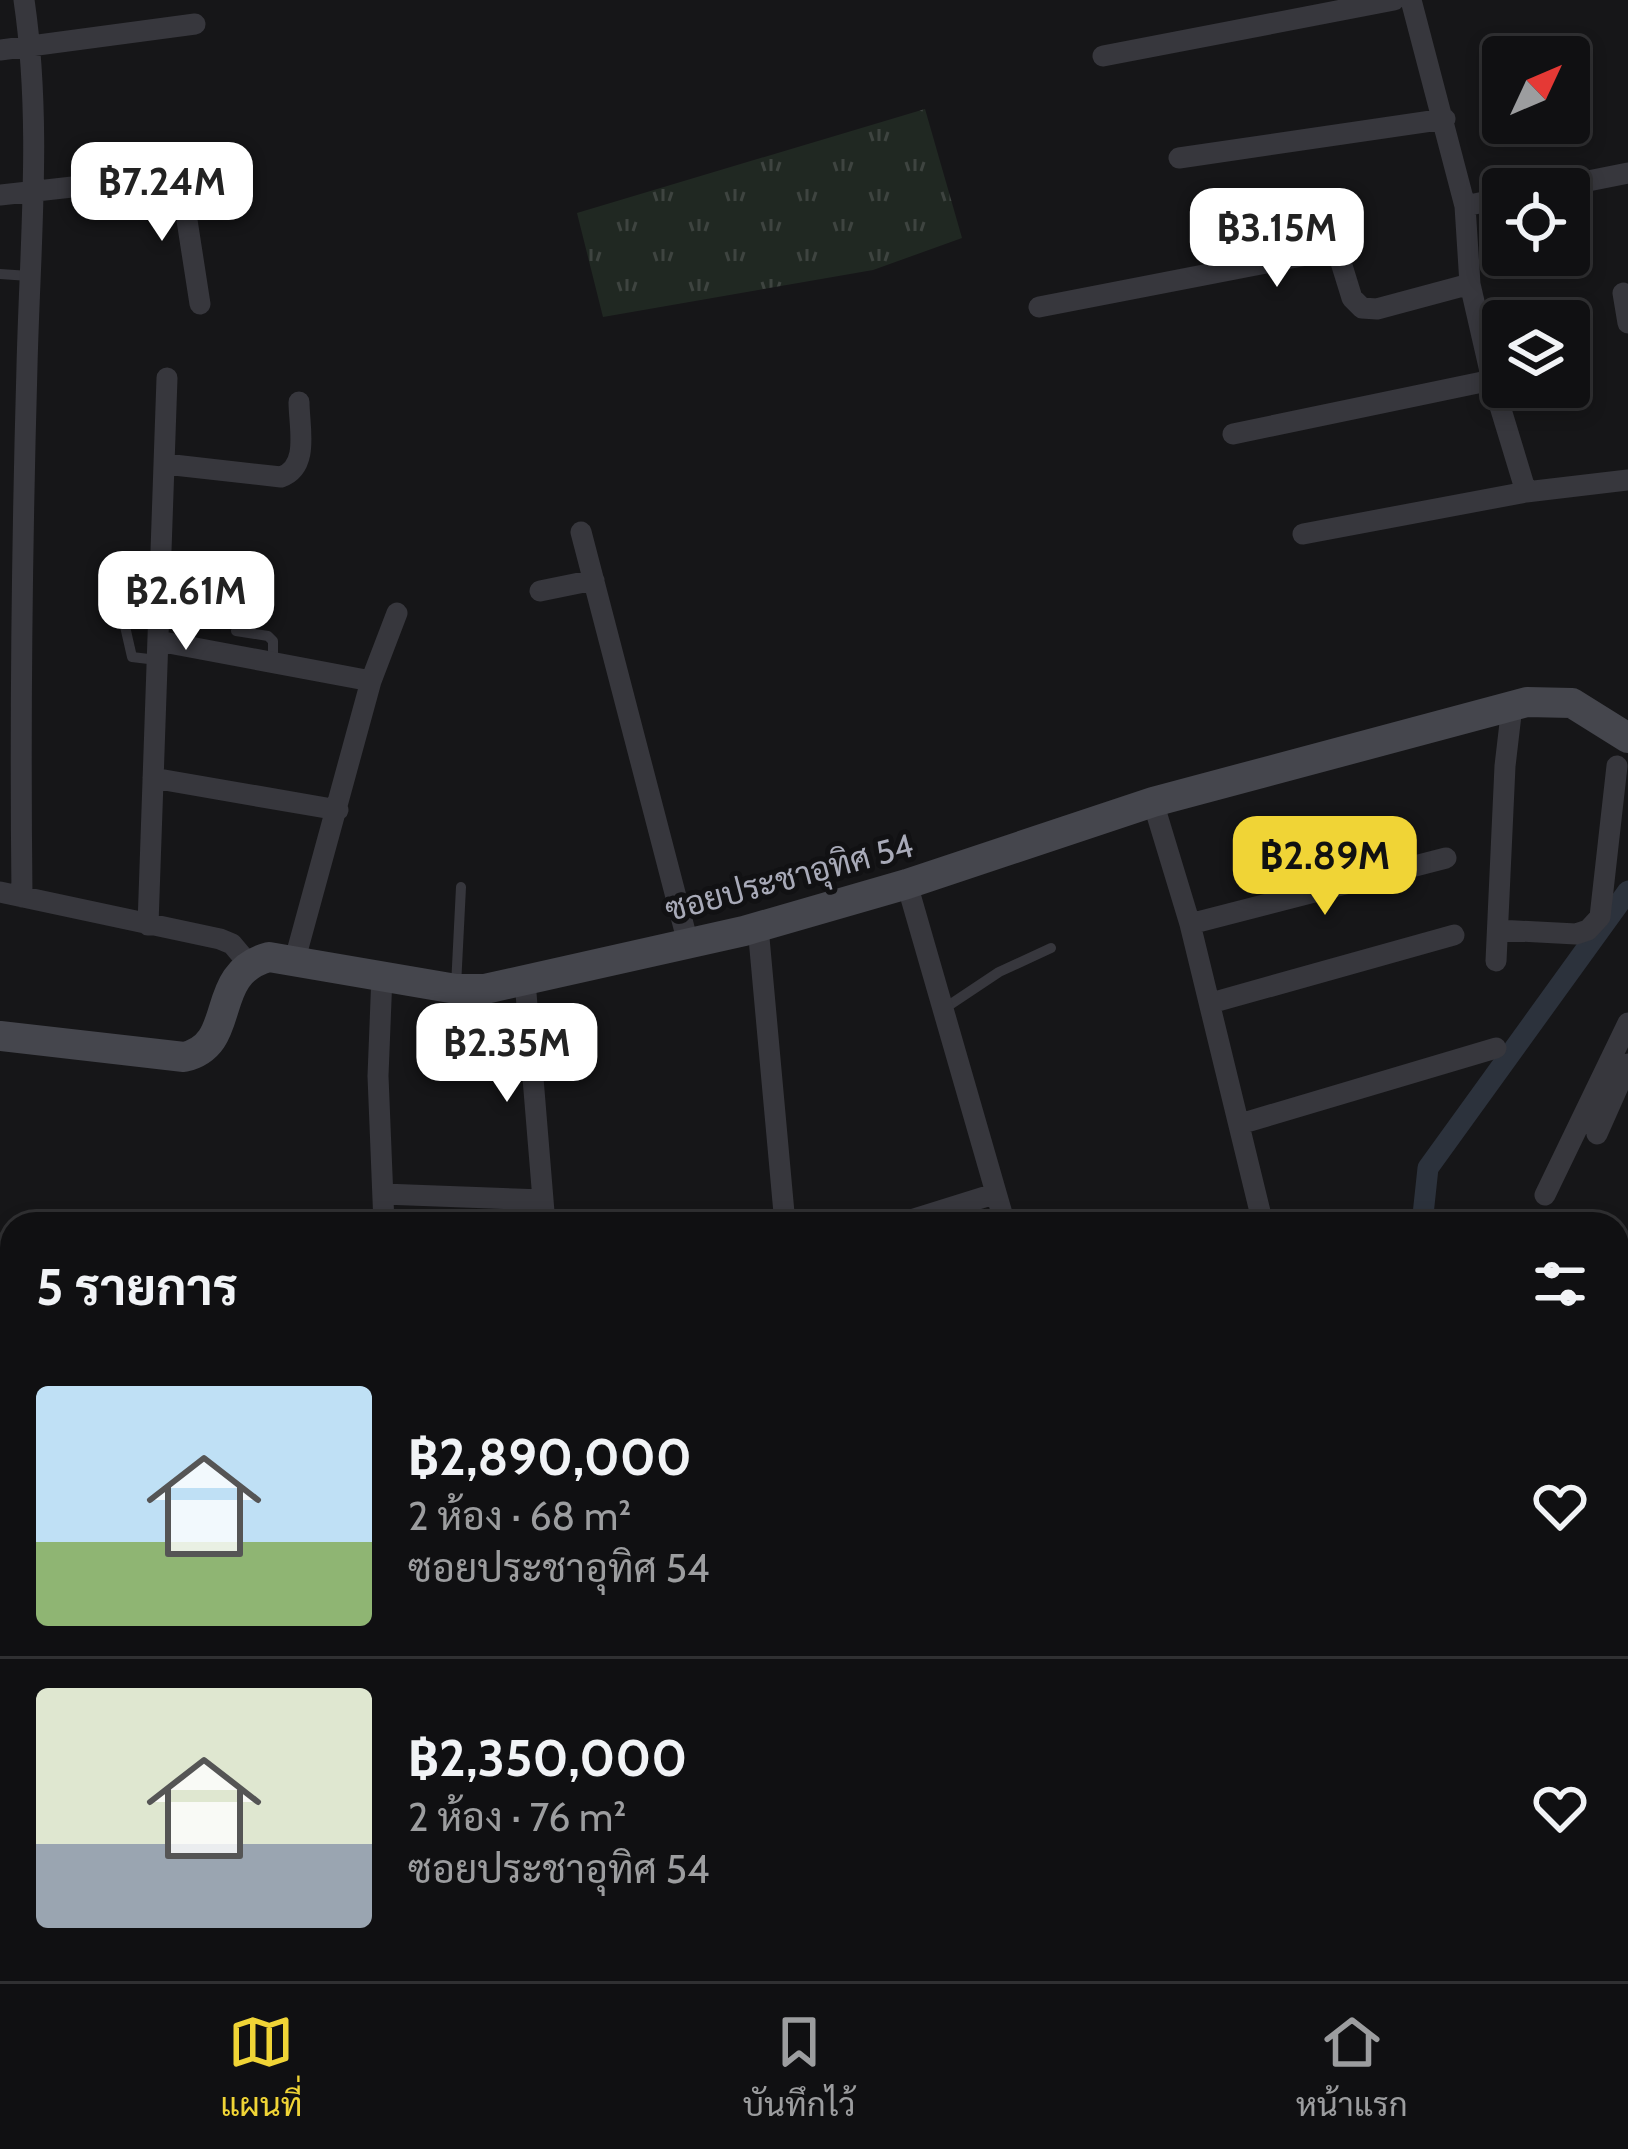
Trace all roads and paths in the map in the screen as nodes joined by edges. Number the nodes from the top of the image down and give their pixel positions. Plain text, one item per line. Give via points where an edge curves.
1 (24, 0) edge
2 (1394, 0) edge
3 (1411, 0) edge
4 (195, 24) dead end
5 (31, 46) junction
6 (0, 50) edge
7 (1103, 56) dead end
8 (1445, 118) junction
9 (1180, 158) dead end
10 (232, 166) dead end
11 (1628, 173) edge
12 (180, 176) junction
13 (1590, 181) edge
14 (36, 190) junction
15 (0, 195) edge
16 (1482, 202) edge
17 (1465, 206) junction
18 (0, 274) edge
19 (29, 276) junction
20 (1470, 284) junction
21 (1623, 293) dead end
22 (200, 304) dead end
23 (1039, 307) dead end
24 (1628, 323) edge
25 (1482, 336) edge
26 (167, 378) dead end
27 (1482, 382) edge
28 (299, 402) dead end
29 (1500, 408) edge
30 (1233, 434) dead end
31 (165, 464) junction
32 (1628, 481) edge
33 (1526, 492) junction
34 (581, 532) dead end
35 (1303, 533) dead end
36 (594, 580) junction
37 (160, 587) junction
38 (540, 591) dead end
39 (217, 592) dead end
40 (397, 613) dead end
41 (124, 622) dead end
42 (236, 631) dead end
43 (158, 650) junction
44 (273, 662) junction
45 (371, 681) junction
46 (1512, 706) junction
47 (1623, 752) edge
48 (154, 778) junction
49 (1154, 802) junction
50 (338, 810) junction
51 (1446, 857) dead end
52 (907, 884) junction
53 (461, 887) dead end
54 (11, 894) edge
55 (1190, 923) junction
56 (148, 926) junction
57 (758, 927) junction
58 (1498, 930) junction
59 (1454, 935) dead end
60 (688, 943) junction
61 (1051, 948) dead end
62 (295, 959) junction
63 (1496, 961) dead end
64 (248, 963) junction
65 (382, 975) junction
66 (524, 981) junction
67 (456, 989) junction
68 (1211, 1003) junction
69 (941, 1011) junction
70 (1628, 1023) edge
71 (0, 1036) edge
72 (1496, 1048) dead end
73 (1628, 1064) edge
74 (1240, 1124) junction
75 (1597, 1134) dead end
76 (383, 1194) junction
77 (994, 1194) junction
78 (1545, 1195) dead end
79 (543, 1200) junction
80 (384, 1212) edge
81 (544, 1212) edge
82 (784, 1212) edge
83 (936, 1212) edge
84 (1000, 1212) edge
85 (1260, 1212) edge

1 - 5 street
2 - 7 street
3 - 8 street
4 - 5 street
5 - 6 street
5 - 14 street
8 - 9 street
8 - 17 street
10 - 12 street
11 - 13 street
12 - 14 street
12 - 22 street
14 - 15 street
14 - 19 street
16 - 17 street
17 - 20 street
18 - 19 lane
19 - 54 street
20 - 23 street via 1362,308 1339,256 1317,253
20 - 25 street
21 - 24 street
26 - 31 street
27 - 30 street
28 - 31 street via 300,462 292,473
29 - 33 street
31 - 37 street
32 - 33 street
33 - 35 street
34 - 36 street
36 - 38 street
36 - 60 street
37 - 39 lane
37 - 43 street
40 - 45 street
41 - 43 lane via 132,657
42 - 44 lane via 268,636
43 - 44 street
43 - 48 street
44 - 45 street
45 - 50 street
46 - 47 street, ซอยประชาอุทิศ 54 via 1572,703
46 - 49 street, ซอยประชาอุทิศ 54
46 - 58 street
47 - 58 street via 1600,917 1576,934
48 - 50 street
48 - 56 street
49 - 52 street, ซอยประชาอุทิศ 54
49 - 55 street
50 - 62 street
51 - 55 street
52 - 57 street, ซอยประชาอุทิศ 54
52 - 69 street
53 - 67 lane
54 - 56 street
55 - 68 street
56 - 64 street via 232,944
57 - 60 street, ซอยประชาอุทิศ 54
57 - 82 street
58 - 63 street
59 - 68 street
60 - 66 street, ซอยประชาอุทิศ 54
61 - 69 lane
62 - 64 street, ซอยประชาอุทิศ 54
62 - 65 street, ซอยประชาอุทิศ 54
64 - 71 street via 201,1053
65 - 67 street, ซอยประชาอุทิศ 54
65 - 76 street
66 - 67 street, ซอยประชาอุทิศ 54
66 - 79 street
68 - 74 street
69 - 77 street
70 - 78 street
72 - 74 street
73 - 75 street
74 - 85 street
76 - 79 street
76 - 80 street
77 - 83 street
77 - 84 street
79 - 81 street

